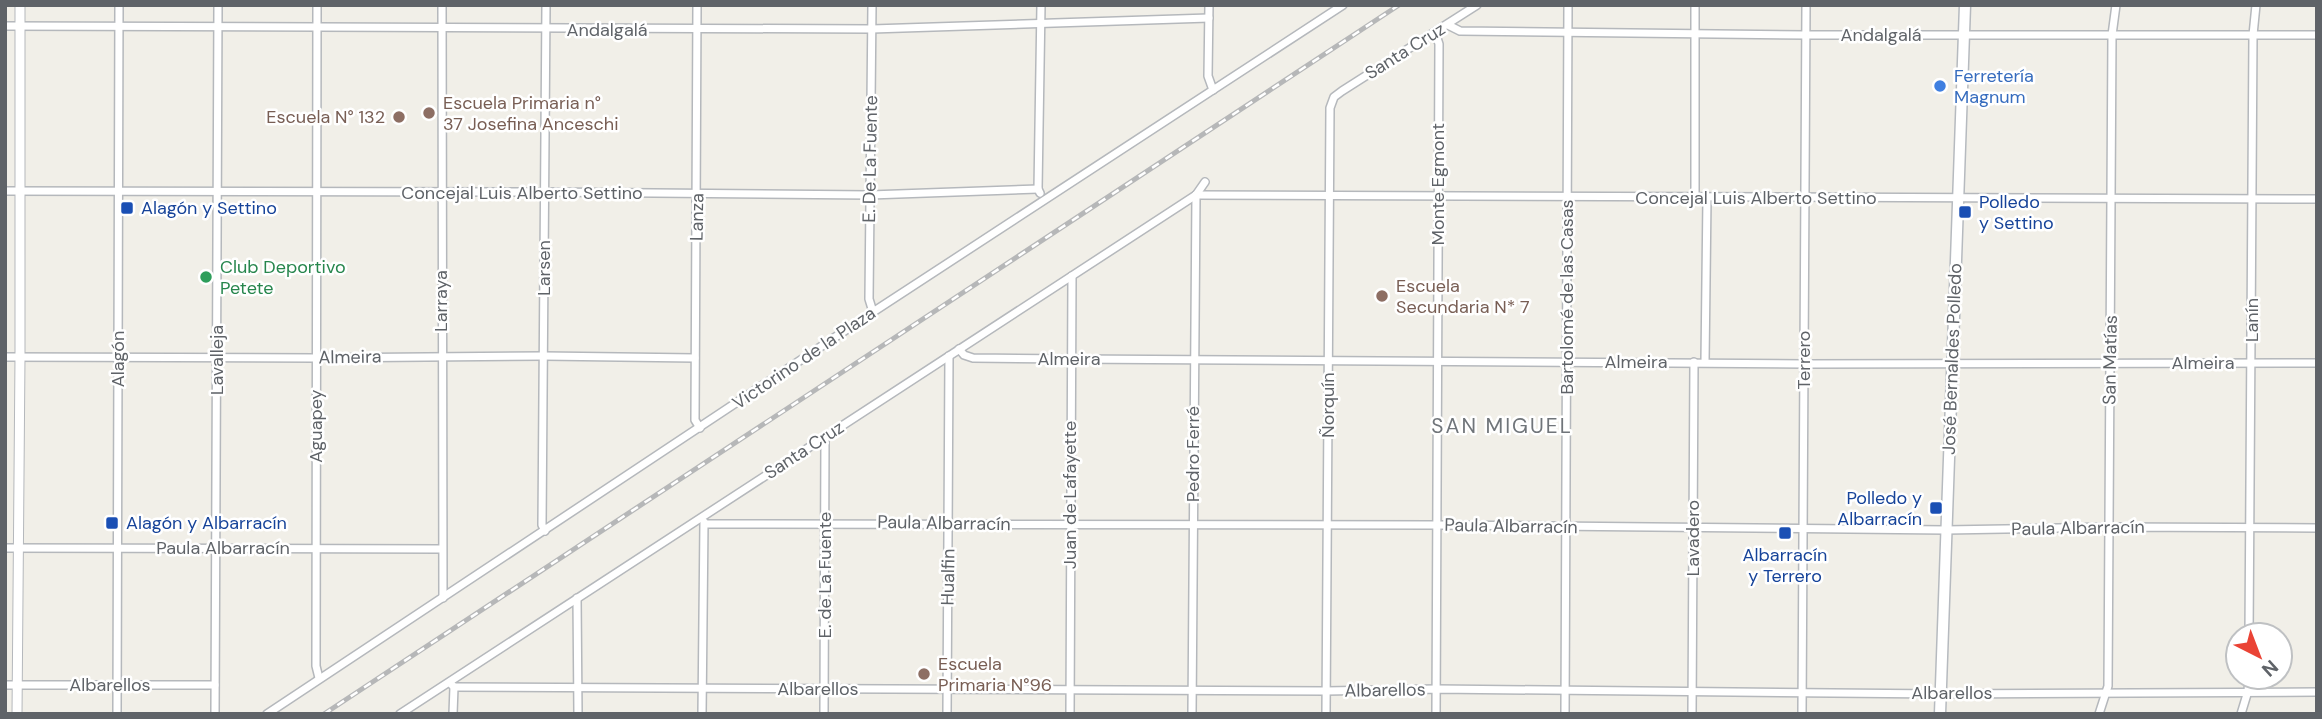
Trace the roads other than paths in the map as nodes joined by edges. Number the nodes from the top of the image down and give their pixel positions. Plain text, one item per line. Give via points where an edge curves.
1 (20, 5) edge
2 (119, 5) edge
3 (218, 5) edge
4 (317, 5) edge
5 (442, 5) edge
6 (546, 5) edge
7 (696, 5) edge
8 (872, 5) edge
9 (1041, 5) edge
10 (1209, 5) edge
11 (1343, 5) edge
12 (1477, 5) edge
13 (1568, 5) edge
14 (1695, 5) edge
15 (1806, 5) edge
16 (1965, 5) edge
17 (2116, 5) edge
18 (2256, 5) edge
19 (1209, 18) junction
20 (1040, 25) junction
21 (1448, 25) junction
22 (5, 26) edge
23 (20, 26) junction
24 (120, 27) junction
25 (317, 27) junction
26 (218, 28) junction
27 (872, 29) junction
28 (442, 30) junction
29 (546, 30) junction
30 (696, 30) junction
31 (1435, 32) junction
32 (1568, 32) junction
33 (1695, 33) junction
34 (1963, 34) junction
35 (2112, 34) junction
36 (1806, 35) junction
37 (2253, 35) junction
38 (2317, 35) edge
39 (1213, 90) junction
40 (1334, 97) joint
41 (1205, 182) dead end
42 (1038, 190) junction
43 (5, 191) edge
44 (20, 191) junction
45 (118, 191) junction
46 (316, 192) junction
47 (441, 192) junction
48 (544, 192) junction
49 (216, 193) junction
50 (697, 194) junction
51 (870, 195) junction
52 (1196, 195) junction
53 (1329, 195) junction
54 (1438, 195) junction
55 (1568, 198) junction
56 (1695, 198) junction
57 (1707, 198) junction
58 (1805, 198) junction
59 (2113, 198) junction
60 (1958, 199) junction
61 (2317, 199) edge
62 (2252, 200) junction
63 (1044, 201) junction
64 (1072, 276) junction
65 (873, 312) junction
66 (959, 349) junction
67 (118, 356) junction
68 (442, 356) junction
69 (544, 356) junction
70 (949, 356) junction
71 (5, 357) edge
72 (20, 357) junction
73 (217, 358) junction
74 (315, 358) junction
75 (695, 358) junction
76 (1071, 359) junction
77 (1194, 359) junction
78 (1328, 360) junction
79 (1438, 361) junction
80 (1567, 361) junction
81 (1694, 362) junction
82 (1705, 362) junction
83 (2109, 363) junction
84 (2317, 363) edge
85 (1804, 364) junction
86 (1951, 364) junction
87 (2252, 364) junction
88 (699, 428) junction
89 (825, 436) junction
90 (703, 520) junction
91 (826, 522) junction
92 (948, 523) junction
93 (1070, 525) junction
94 (1193, 525) junction
95 (1328, 525) junction
96 (1437, 525) junction
97 (1566, 526) junction
98 (1693, 527) junction
99 (2109, 527) junction
100 (2250, 528) junction
101 (2317, 528) edge
102 (1804, 529) junction
103 (1946, 530) junction
104 (545, 531) junction
105 (317, 547) junction
106 (5, 548) edge
107 (19, 548) junction
108 (117, 548) junction
109 (217, 548) junction
110 (441, 550) junction
111 (443, 598) junction
112 (577, 598) junction
113 (2249, 621) edge
114 (320, 678) junction
115 (452, 684) junction
116 (5, 685) edge
117 (18, 685) junction
118 (215, 685) junction
119 (117, 686) junction
120 (578, 687) junction
121 (947, 688) junction
122 (702, 689) junction
123 (824, 689) junction
124 (1070, 689) junction
125 (1436, 689) junction
126 (1192, 690) junction
127 (1565, 690) junction
128 (1326, 691) junction
129 (1693, 691) junction
130 (1802, 691) junction
131 (2248, 691) junction
132 (2107, 692) junction
133 (2317, 692) edge
134 (1941, 694) junction
135 (17, 714) edge
136 (117, 714) edge
137 (215, 714) edge
138 (267, 714) edge
139 (400, 714) edge
140 (453, 714) edge
141 (578, 714) edge
142 (702, 714) edge
143 (824, 714) edge
144 (947, 714) edge
145 (1070, 714) edge
146 (1192, 714) edge
147 (1326, 714) edge
148 (1436, 714) edge
149 (1565, 714) edge
150 (1692, 714) edge
151 (1802, 714) edge
152 (1940, 714) edge
153 (2099, 714) edge
154 (2241, 714) edge

1 - 23 street
2 - 24 street, Alagón
3 - 26 street, Lavalleja
4 - 25 street, Aguapey
5 - 28 street, Larraya
6 - 29 street, Larsen
7 - 30 street, Lanza
8 - 27 street, E. De La Fuente
9 - 20 street
10 - 19 street
11 - 39 street, Victorino de la Plaza
12 - 21 street, Santa Cruz
13 - 32 street, Bartolomé de las Casas
14 - 33 street
15 - 36 street, Terrero
16 - 34 main road, José Bernaldes Polledo
17 - 35 street, San Matías
18 - 37 street, Lanín
19 - 20 street, Andalgalá
19 - 39 street via 1208,75
20 - 27 street, Andalgalá
20 - 42 street
21 - 31 street, Santa Cruz
21 - 32 street, Andalgalá via 1460,31
22 - 23 street, Andalgalá
23 - 24 street, Andalgalá
23 - 44 street
24 - 26 street, Andalgalá
24 - 45 street, Alagón
25 - 26 street, Andalgalá
25 - 28 street, Andalgalá
25 - 46 street, Aguapey
26 - 49 street, Lavalleja
27 - 30 street, Andalgalá
27 - 51 street, E. De La Fuente
28 - 29 street, Andalgalá
28 - 47 street, Larraya
29 - 30 street, Andalgalá
29 - 48 street, Larsen
30 - 50 street, Lanza
31 - 40 street, Santa Cruz
31 - 54 street, Monte Egmont via 1439,44
32 - 33 street, Andalgalá
32 - 55 street, Bartolomé de las Casas
33 - 36 street, Andalgalá
33 - 56 street
34 - 35 street, Andalgalá
34 - 36 street, Andalgalá
34 - 60 main road, José Bernaldes Polledo
35 - 37 street, Andalgalá
35 - 59 street, San Matías
36 - 58 street, Terrero
37 - 38 street, Andalgalá
37 - 62 street, Lanín
39 - 63 street, Victorino de la Plaza
40 - 53 street, Ñorquín
41 - 52 street, Santa Cruz
42 - 51 street, Concejal Luis Alberto Settino
42 - 63 street
43 - 44 street, Concejal Luis Alberto Settino
44 - 45 street, Concejal Luis Alberto Settino
44 - 72 street
45 - 49 street, Concejal Luis Alberto Settino
45 - 67 street, Alagón
46 - 47 street, Concejal Luis Alberto Settino
46 - 49 street, Concejal Luis Alberto Settino
46 - 74 street, Aguapey
47 - 48 street, Concejal Luis Alberto Settino
47 - 68 street, Larraya
48 - 50 street, Concejal Luis Alberto Settino
48 - 69 street, Larsen
49 - 73 street, Lavalleja
50 - 51 street, Concejal Luis Alberto Settino
50 - 75 street, Lanza
51 - 65 street, E. De La Fuente via 869,299
52 - 53 street, Concejal Luis Alberto Settino
52 - 64 street, Santa Cruz
52 - 77 street, Pedro Ferré
53 - 54 street, Concejal Luis Alberto Settino
53 - 78 street, Ñorquín
54 - 55 street, Concejal Luis Alberto Settino
54 - 79 street, Monte Egmont
55 - 56 street, Concejal Luis Alberto Settino
55 - 80 street, Bartolomé de las Casas
56 - 57 street, Concejal Luis Alberto Settino
57 - 58 street, Concejal Luis Alberto Settino
57 - 82 street
58 - 60 street, Concejal Luis Alberto Settino
58 - 85 street, Terrero
59 - 60 street, Concejal Luis Alberto Settino
59 - 62 street, Concejal Luis Alberto Settino
59 - 83 street, San Matías
60 - 86 main road, José Bernaldes Polledo
61 - 62 street, Concejal Luis Alberto Settino
62 - 87 street, Lanín
63 - 65 street, Victorino de la Plaza
64 - 66 street, Santa Cruz
64 - 76 street, Juan de Lafayette
65 - 88 street, Victorino de la Plaza
66 - 70 street, Santa Cruz
66 - 76 street, Almeira via 972,358
67 - 72 street, Almeira
67 - 73 street, Almeira
67 - 108 street, Alagón
68 - 69 street, Almeira
68 - 74 street, Almeira
68 - 110 street, Larraya
69 - 75 street, Almeira
69 - 104 street, Larsen
70 - 89 street, Santa Cruz
70 - 92 street, Hualfin
71 - 72 street, Almeira
72 - 107 street
73 - 74 street, Almeira
73 - 109 street, Lavalleja
74 - 105 street, Aguapey
75 - 88 street, Lanza via 695,420
76 - 77 street, Almeira
76 - 93 street, Juan de Lafayette
77 - 78 street, Almeira
77 - 94 street, Pedro Ferré
78 - 79 street, Almeira
78 - 95 street, Ñorquín
79 - 80 street, Almeira
79 - 96 street, Monte Egmont
80 - 81 street, Almeira
80 - 97 street, Bartolomé de las Casas
81 - 82 street, Almeira
81 - 98 street, Lavadero
82 - 85 street, Almeira
83 - 86 street, Almeira
83 - 87 street, Almeira
83 - 99 street, San Matías
84 - 87 street, Almeira
85 - 86 street, Almeira
85 - 102 street, Terrero
86 - 103 main road, José Bernaldes Polledo
87 - 100 street, Lanín
88 - 104 street, Victorino de la Plaza
89 - 90 street, Santa Cruz
89 - 91 street, E. de La Fuente
90 - 91 street, Paula Albarracín
90 - 112 street, Santa Cruz
90 - 122 street
91 - 92 street, Paula Albarracín
91 - 123 street, E. de La Fuente
92 - 93 street, Paula Albarracín
92 - 121 street, Hualfin
93 - 94 street, Paula Albarracín
93 - 124 street, Juan de Lafayette
94 - 95 street, Paula Albarracín
94 - 126 street, Pedro Ferré
95 - 96 street, Paula Albarracín
95 - 128 street, Ñorquín
96 - 97 street, Paula Albarracín
96 - 125 street, Monte Egmont
97 - 98 street, Paula Albarracín
97 - 127 street, Bartolomé de las Casas
98 - 102 street, Paula Albarracín
98 - 129 street, Lavadero
99 - 100 street, Paula Albarracín
99 - 103 street, Paula Albarracín
99 - 132 street, San Matías
100 - 101 street, Paula Albarracín
100 - 113 street, Lanín
102 - 103 street, Paula Albarracín
102 - 130 street, Terrero
103 - 134 main road, José Bernaldes Polledo
104 - 111 street, Victorino de la Plaza
105 - 109 street, Paula Albarracín
105 - 110 street, Paula Albarracín
105 - 114 street, Aguapey via 316,666
106 - 107 street, Paula Albarracín
107 - 108 street, Paula Albarracín
107 - 117 street
108 - 109 street, Paula Albarracín
108 - 119 street, Alagón
109 - 118 street, Lavalleja
110 - 111 street, Larraya
111 - 114 street, Victorino de la Plaza
112 - 115 street, Santa Cruz
112 - 120 street
114 - 138 street, Victorino de la Plaza
115 - 120 street, Albarellos
115 - 139 street, Santa Cruz
115 - 140 street
116 - 117 street, Albarellos
117 - 119 street, Albarellos
117 - 135 street
118 - 119 street, Albarellos
118 - 137 street, Lavalleja
119 - 136 street, Alagón
120 - 122 street, Albarellos
120 - 141 street
121 - 123 street, Albarellos
121 - 124 street, Albarellos
121 - 144 street, Hualfin
122 - 123 street, Albarellos
122 - 142 street
123 - 143 street, E. de La Fuente
124 - 126 street, Albarellos
124 - 145 street, Juan de Lafayette
125 - 127 street, Albarellos
125 - 128 street, Albarellos
125 - 148 street, Monte Egmont
126 - 128 street, Albarellos
126 - 146 street, Pedro Ferré
127 - 129 street, Albarellos
127 - 149 street, Bartolomé de las Casas
128 - 147 street, Ñorquín
129 - 130 street, Albarellos
129 - 150 street, Lavadero
130 - 134 street, Albarellos
130 - 151 street, Terrero
131 - 132 street, Albarellos
131 - 133 street, Albarellos
131 - 154 street
132 - 134 street, Albarellos
132 - 153 street, San Matías
134 - 152 main road, José Bernaldes Polledo

